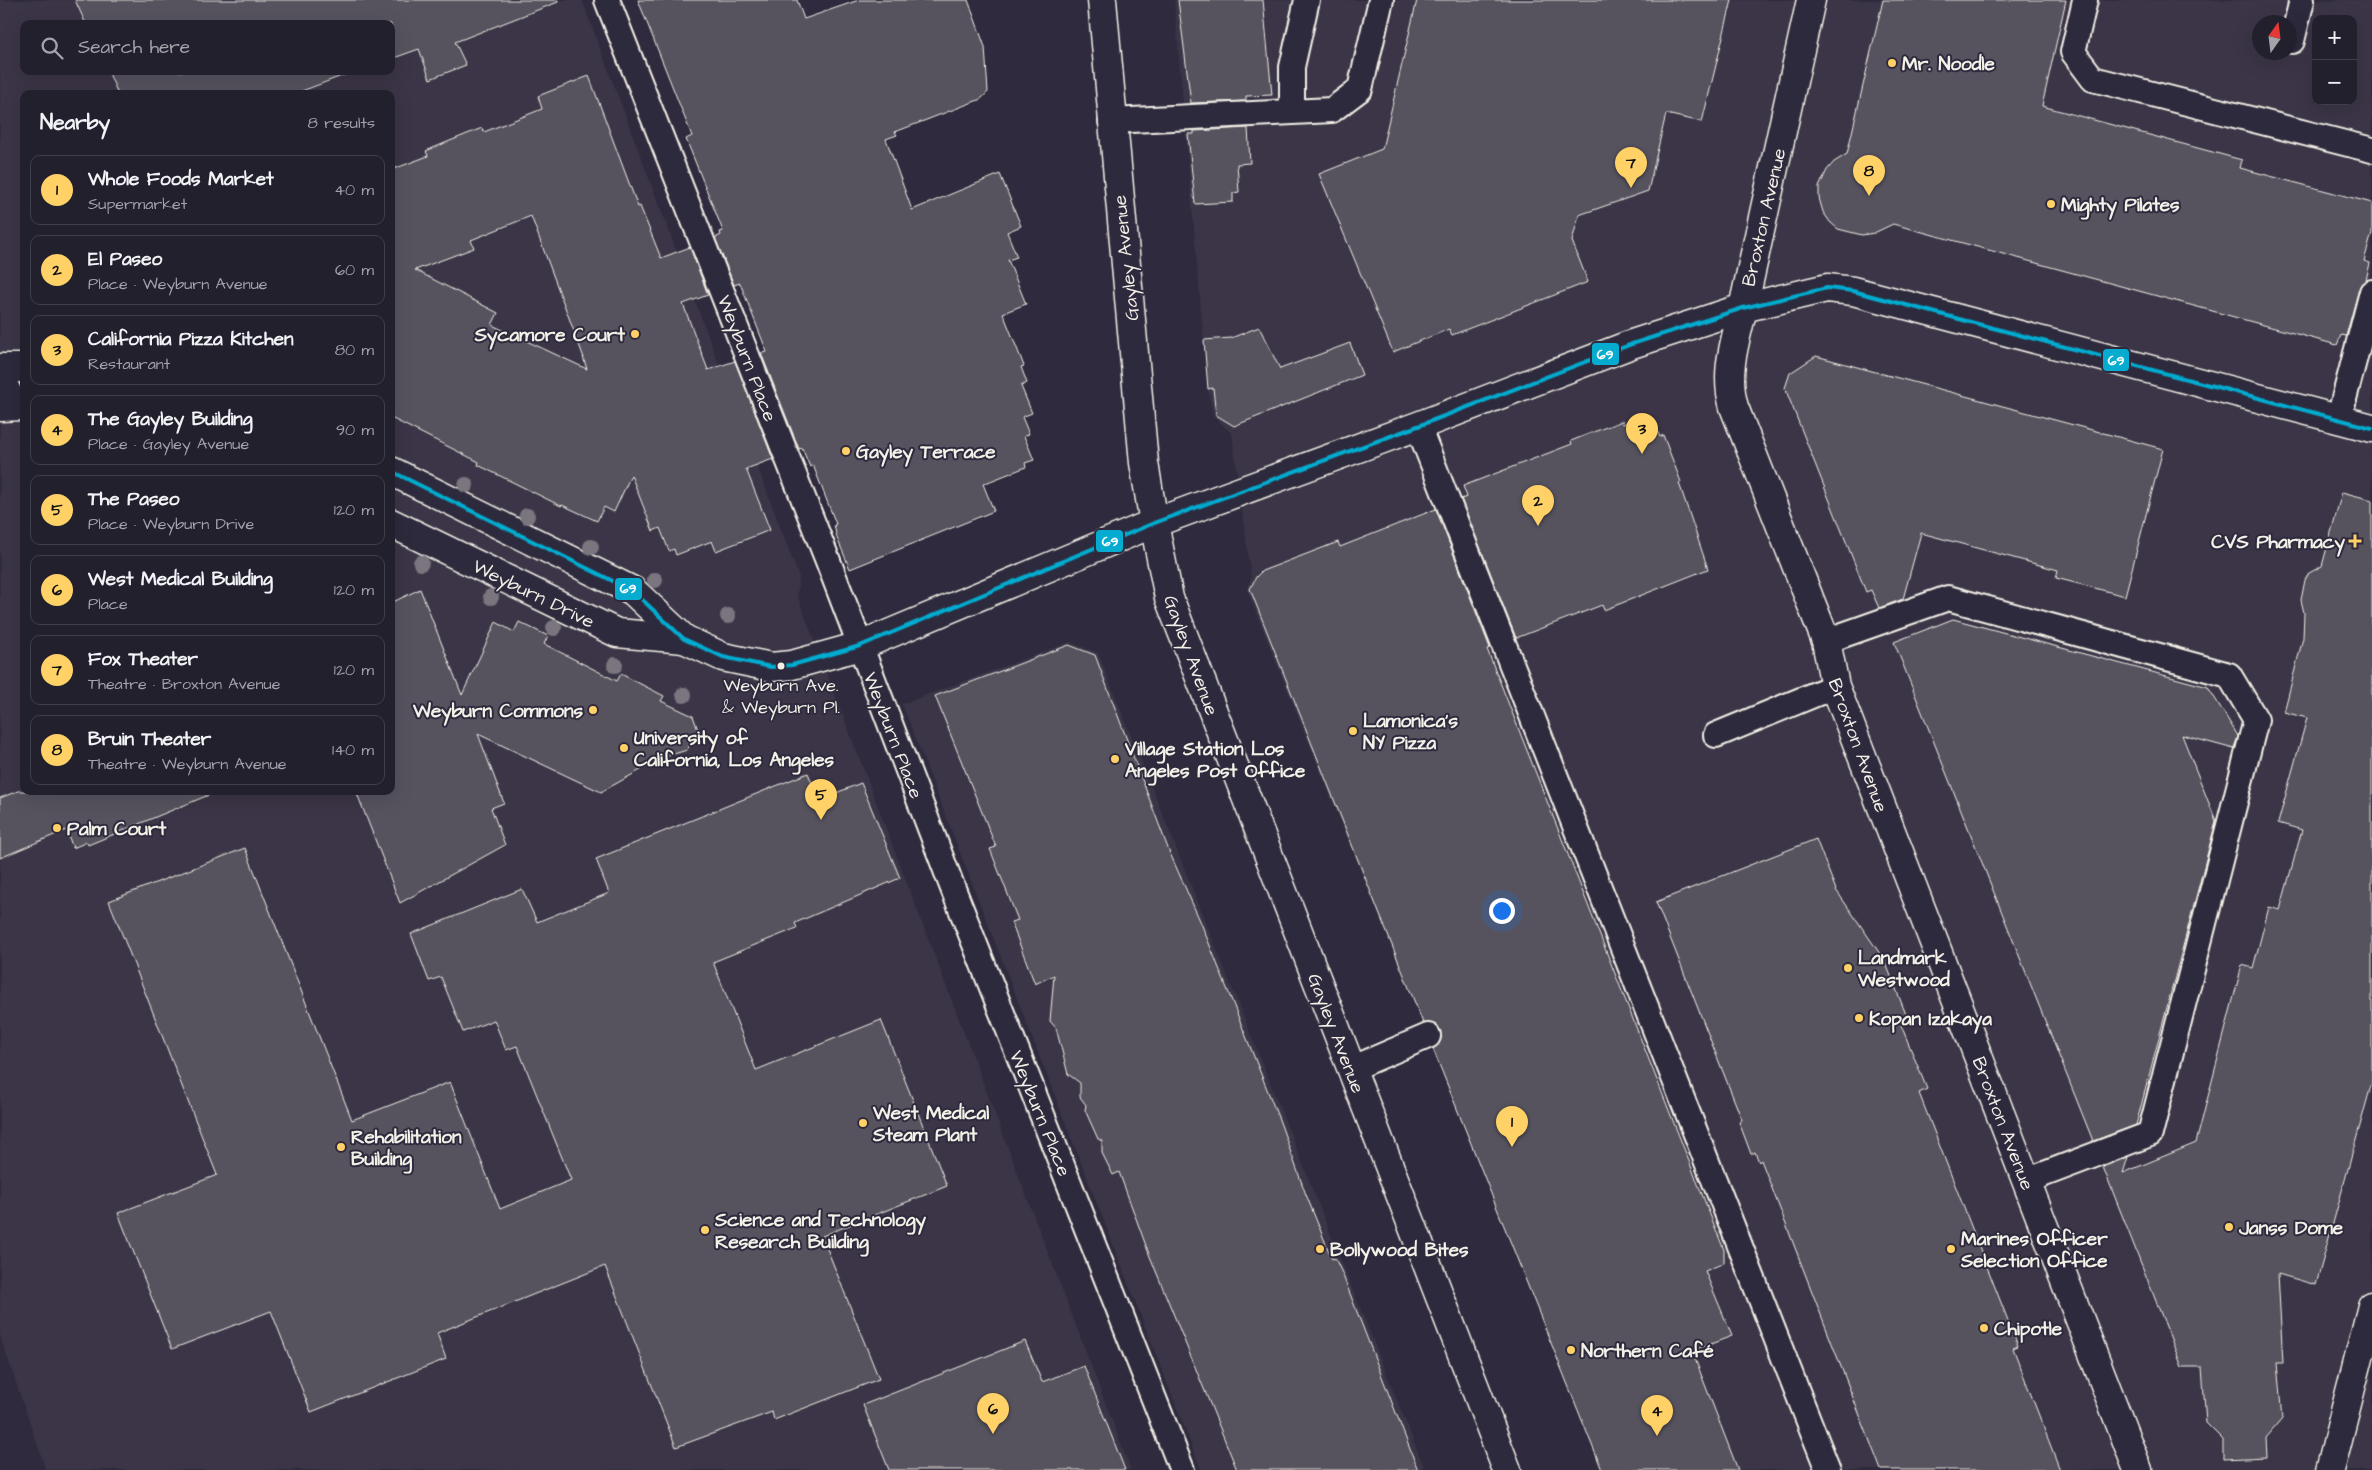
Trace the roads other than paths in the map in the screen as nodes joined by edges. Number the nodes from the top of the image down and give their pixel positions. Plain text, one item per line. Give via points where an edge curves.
1 (607, 0) edge
2 (1102, 0) edge
3 (1307, 0) edge
4 (1381, 0) edge
5 (1811, 0) edge
6 (2084, 0) edge
7 (2302, 0) edge
8 (2297, 20) edge
9 (1292, 111) junction
10 (1112, 121) junction
11 (2372, 150) edge
12 (2372, 292) edge
13 (1742, 308) junction
14 (0, 368) edge
15 (20, 368) edge
16 (0, 373) edge
17 (13, 407) edge
18 (2339, 418) junction
19 (1418, 426) junction
20 (2372, 428) edge
21 (395, 473) edge
22 (1154, 523) junction
23 (395, 525) edge
24 (684, 639) junction
25 (1826, 641) junction
26 (860, 646) junction
27 (1835, 686) junction
28 (1716, 735) dead end
29 (1428, 1036) dead end
30 (1351, 1068) junction
31 (2026, 1181) junction
32 (2372, 1306) edge
33 (1182, 1470) edge
34 (1507, 1470) edge
35 (1828, 1470) edge
36 (2138, 1470) edge
37 (2330, 1470) edge

1 - 26 lane, Weyburn Place
2 - 10 street, Gayley Avenue
3 - 9 lane via 1292,67
4 - 9 lane via 1360,89 1332,110
5 - 13 street, Broxton Avenue
6 - 11 lane via 2072,52 2093,79
7 - 8 lane
9 - 10 lane
10 - 22 street, Gayley Avenue via 1144,463
12 - 18 lane
13 - 18 street, Weyburn Drive via 1827,288 1853,291
13 - 19 street, Weyburn Drive via 1632,344
13 - 25 street, Broxton Avenue via 1729,368 1729,390
14 - 15 street
16 - 17 lane
18 - 20 street, Weyburn Drive
19 - 22 street, Weyburn Drive
19 - 35 lane
21 - 24 street, Weyburn Drive via 633,591
22 - 26 street, Weyburn Drive
22 - 30 street, Gayley Avenue via 1169,598
23 - 24 street, Weyburn Drive via 617,633
24 - 26 street, Weyburn Drive via 723,657 772,667 792,665
25 - 27 street, Broxton Avenue
25 - 31 lane via 1948,598 2229,675 2256,720 2150,1134
26 - 33 lane, Weyburn Place
27 - 28 lane
27 - 31 street, Broxton Avenue
29 - 30 lane
30 - 34 street, Gayley Avenue
31 - 36 street, Broxton Avenue
32 - 37 street

